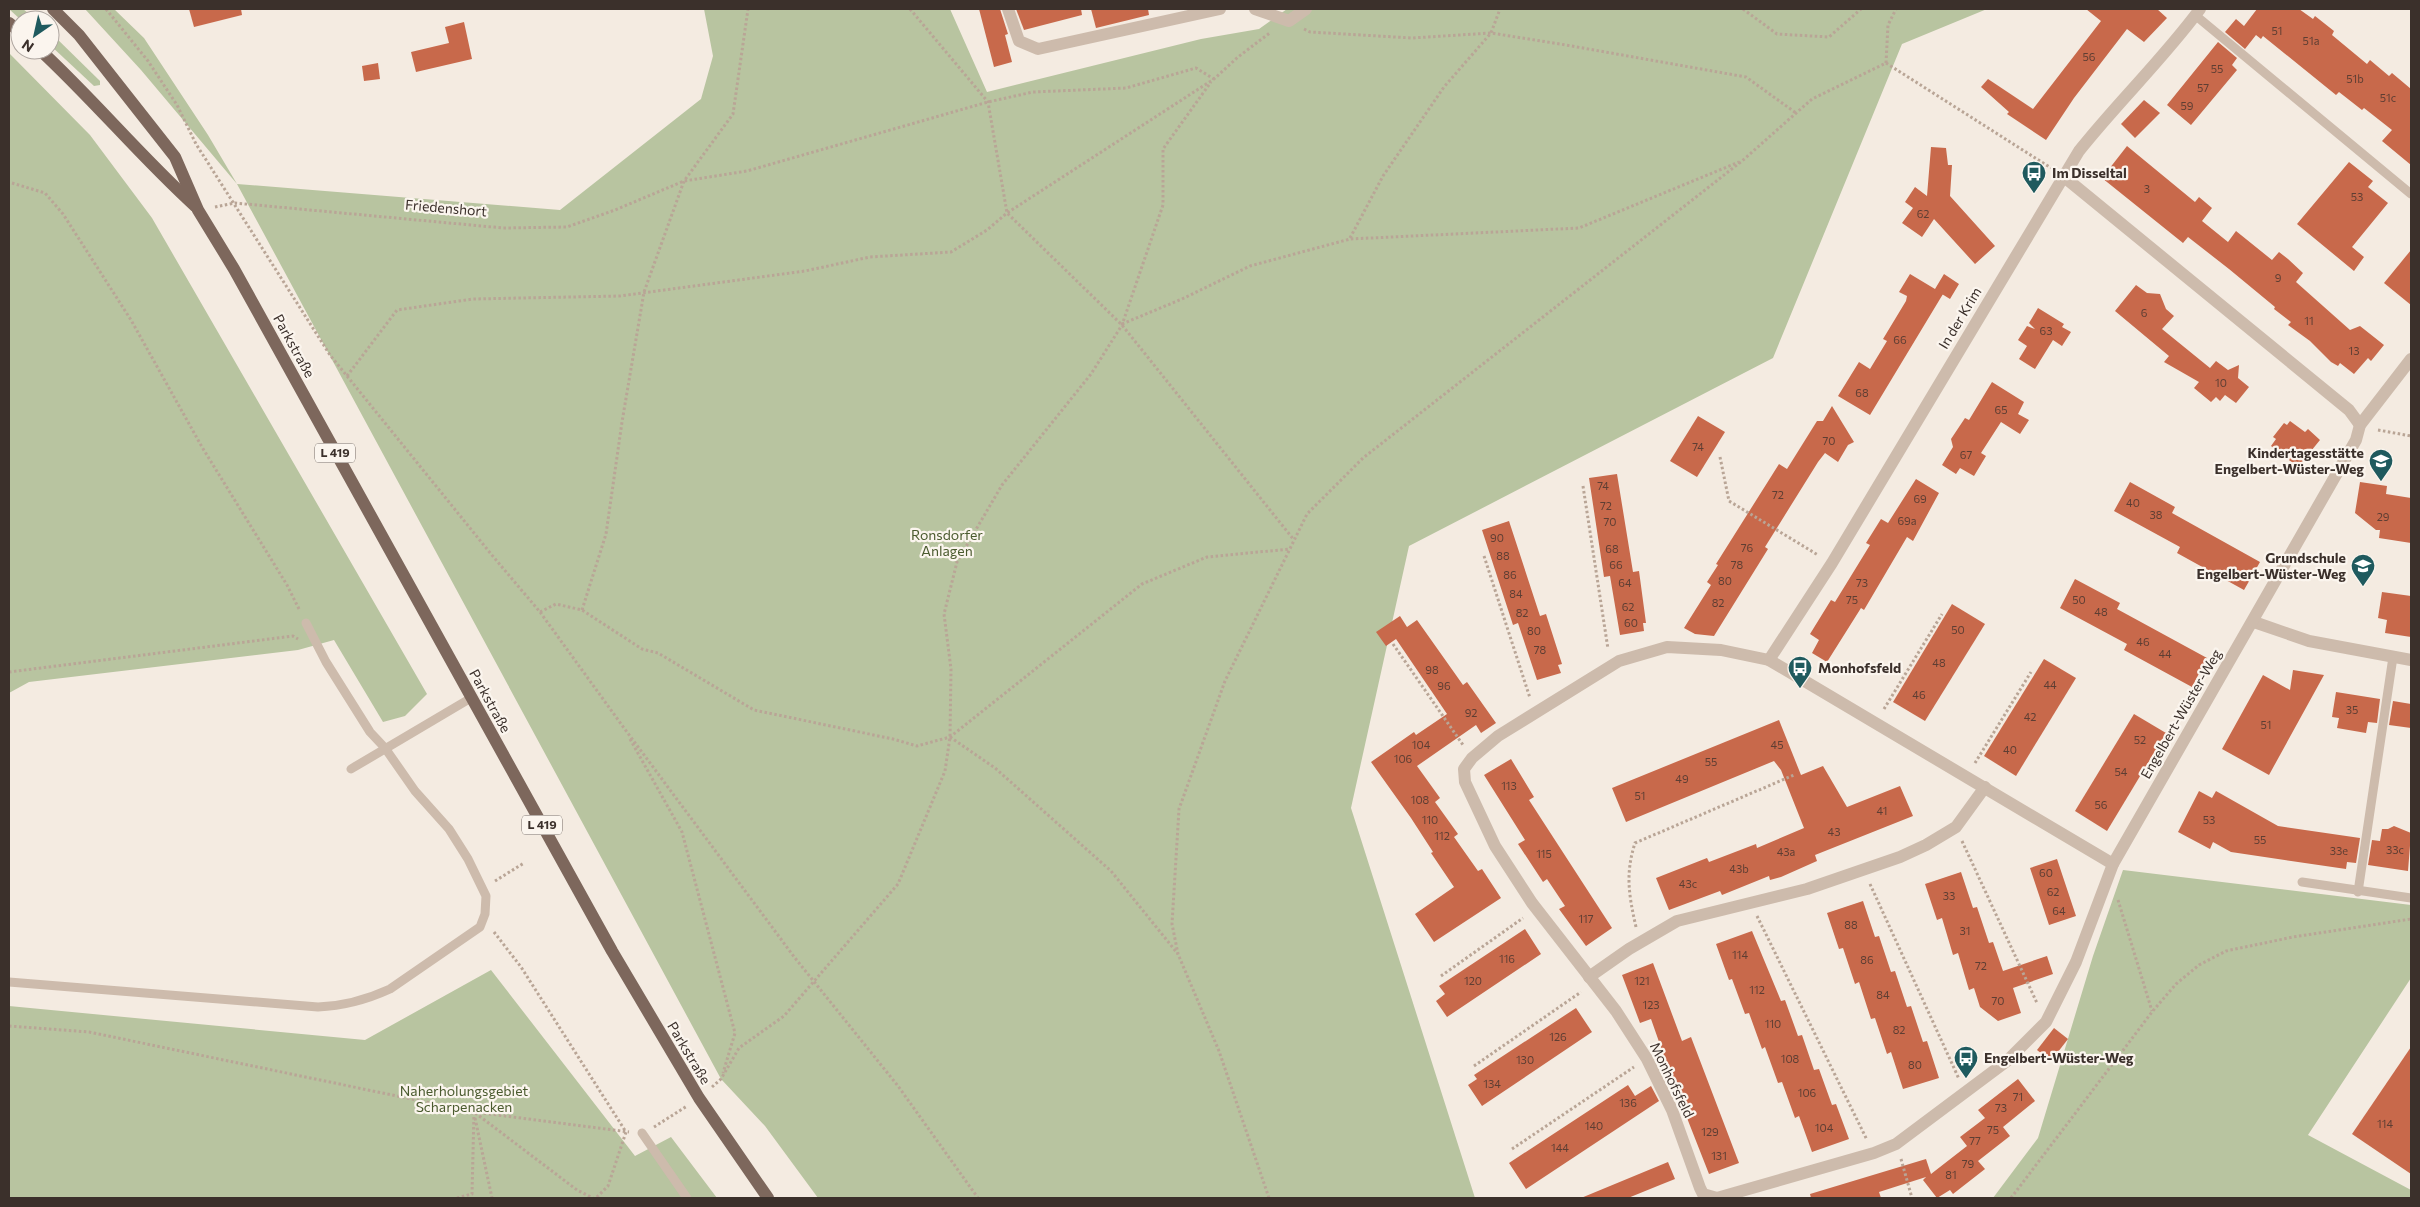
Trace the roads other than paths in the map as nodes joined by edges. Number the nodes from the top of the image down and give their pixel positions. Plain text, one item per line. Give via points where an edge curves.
1 (53, 9) edge
2 (1008, 9) edge
3 (1220, 9) edge
4 (1255, 9) edge
5 (1306, 9) edge
6 (2198, 12) edge
7 (51, 60) edge
8 (2063, 176) junction
9 (2411, 194) edge
10 (198, 210) junction
11 (2411, 359) edge
12 (2360, 425) junction
13 (2254, 622) junction
14 (306, 623) road end
15 (2393, 657) junction
16 (1769, 660) junction
17 (2411, 660) edge
18 (471, 698) junction
19 (385, 748) junction
20 (351, 769) dead end
21 (1986, 787) junction
22 (2113, 864) junction
23 (2302, 882) dead end
24 (2358, 892) junction
25 (2411, 898) edge
26 (1592, 980) junction
27 (9, 982) edge
28 (642, 1133) road end
29 (687, 1198) edge
30 (768, 1198) edge
31 (1717, 1198) edge

1 - 10 main road, Parkstraße / L 419 via 78,35 175,157
2 - 3 street via 1020,41 1038,49
4 - 5 street via 1289,21
6 - 8 street, In der Krim via 2174,44 2101,122
6 - 9 lane
7 - 10 main road, Parkstraße / L 419
8 - 12 street via 2349,410
8 - 16 street, In der Krim via 1832,563
10 - 18 main road, Parkstraße / L 419 via 234,269
11 - 12 street, Engelbert-Wüster-Weg
12 - 13 street, Engelbert-Wüster-Weg via 2356,440
13 - 15 street via 2309,642
13 - 22 street, Engelbert-Wüster-Weg
14 - 19 lane via 348,699
15 - 17 street
15 - 24 lane
16 - 21 street
16 - 26 street, Monhofsfeld via 1721,650 1667,647 1619,661 1498,736 1464,769 1465,782 1495,846 1536,909
18 - 19 lane
18 - 30 main road, Parkstraße / L 419 via 662,1037 699,1098
19 - 20 lane
19 - 27 lane via 415,791 449,829 486,896 483,920 476,931 390,989 341,1006 318,1007
21 - 22 street
21 - 26 street via 1956,827 1926,845 1807,889 1677,921 1640,942
22 - 31 street, Engelbert-Wüster-Weg via 2076,962 2046,1022 2006,1061 1896,1144
23 - 24 lane
24 - 25 lane
26 - 31 street, Monhofsfeld via 1647,1059 1672,1110 1703,1194
28 - 29 lane

